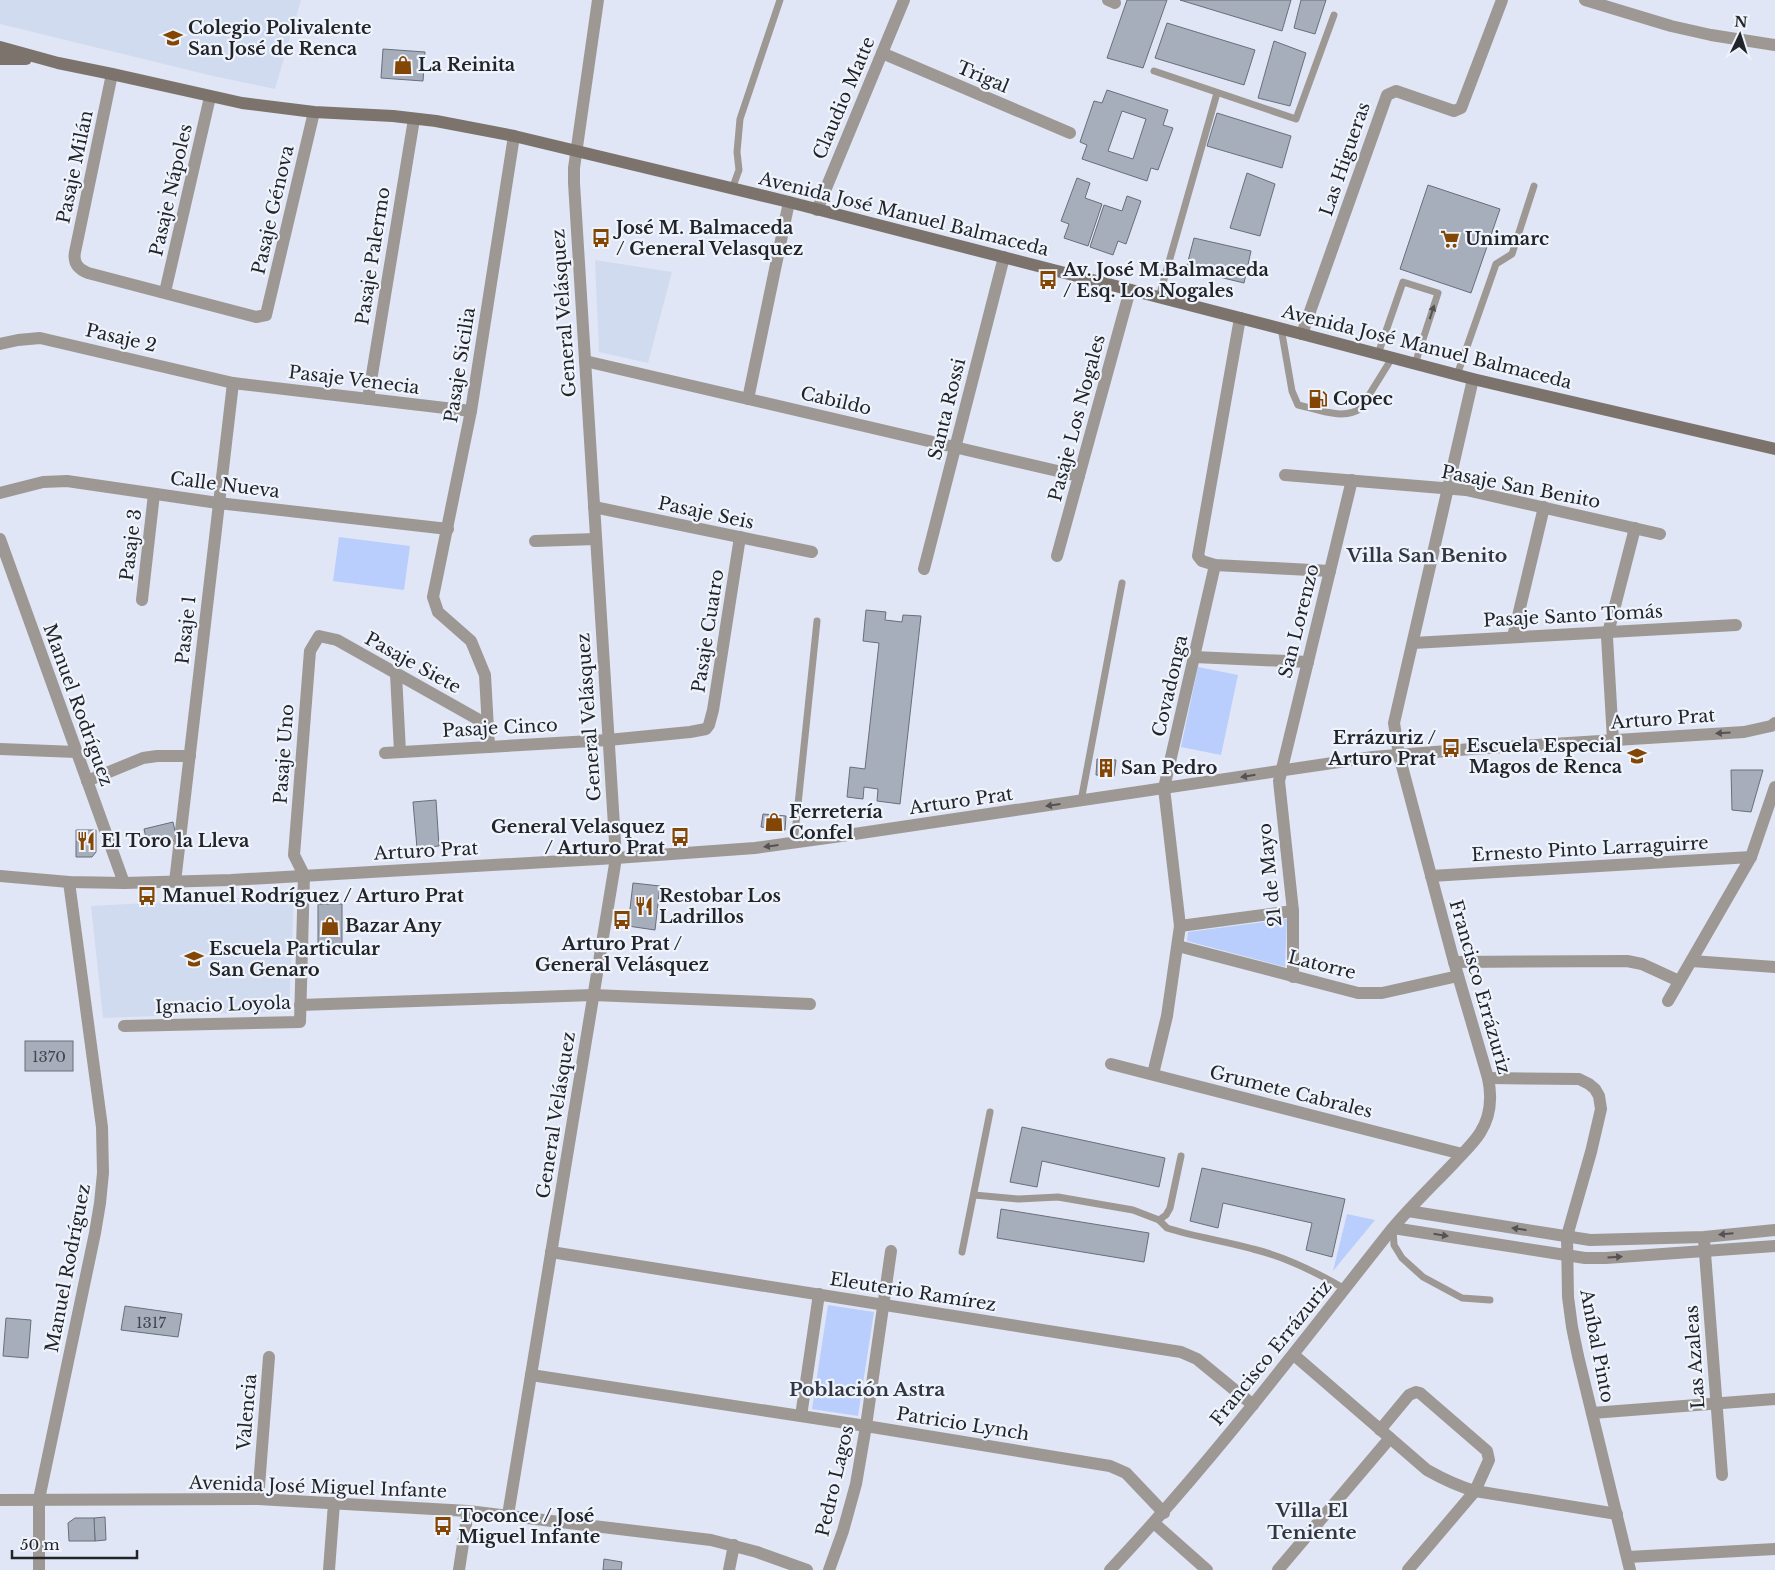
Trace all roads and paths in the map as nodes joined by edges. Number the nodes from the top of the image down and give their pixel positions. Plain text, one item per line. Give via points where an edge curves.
1 (598, 0) edge
2 (780, 0) edge
3 (904, 0) edge
4 (1502, 0) edge
5 (1584, 0) edge
6 (1334, 15) dead end
7 (1775, 45) edge
8 (0, 47) edge
9 (882, 53) junction
10 (0, 59) edge
11 (46, 60) junction
12 (1154, 71) dead end
13 (112, 74) junction
14 (1218, 93) junction
15 (210, 97) junction
16 (314, 112) junction
17 (414, 119) junction
18 (1070, 133) dead end
19 (514, 136) junction
20 (576, 150) junction
21 (1534, 186) dead end
22 (732, 189) junction
23 (789, 202) junction
24 (817, 210) junction
25 (1004, 257) junction
26 (1130, 290) junction
27 (165, 292) junction
28 (1159, 297) junction
29 (1240, 318) junction
30 (1281, 328) junction
31 (1302, 334) junction
32 (0, 344) edge
33 (1378, 354) junction
34 (1392, 358) junction
35 (585, 361) junction
36 (1415, 364) junction
37 (1457, 375) junction
38 (1473, 379) junction
39 (233, 383) junction
40 (368, 399) junction
41 (748, 399) junction
42 (471, 411) junction
43 (955, 447) junction
44 (1775, 449) edge
45 (1079, 476) junction
46 (1285, 476) dead end
47 (1352, 480) junction
48 (1449, 488) junction
49 (0, 494) edge
50 (154, 494) junction
51 (218, 503) junction
52 (1544, 507) junction
53 (594, 508) junction
54 (1635, 528) junction
55 (448, 529) junction
56 (1660, 534) dead end
57 (740, 537) junction
58 (0, 539) edge
59 (596, 539) junction
60 (535, 541) dead end
61 (812, 552) dead end
62 (1057, 556) dead end
63 (1215, 564) junction
64 (924, 569) dead end
65 (1330, 571) junction
66 (1122, 583) dead end
67 (142, 600) dead end
68 (817, 621) dead end
69 (1736, 624) dead end
70 (1608, 632) junction
71 (319, 636) joint
72 (1514, 637) junction
73 (1413, 643) junction
74 (1194, 657) junction
75 (1308, 662) junction
76 (396, 674) junction
77 (488, 725) junction
78 (1774, 725) edge
79 (706, 729) joint
80 (608, 740) junction
81 (1613, 740) junction
82 (489, 747) junction
83 (0, 749) edge
84 (76, 752) junction
85 (400, 752) junction
86 (385, 753) dead end
87 (1399, 755) junction
88 (190, 756) junction
89 (1281, 771) junction
90 (87, 781) junction
91 (1775, 787) edge
92 (1164, 788) junction
93 (1082, 801) junction
94 (794, 843) junction
95 (1751, 857) junction
96 (616, 858) junction
97 (304, 875) junction
98 (0, 876) edge
99 (1431, 876) junction
100 (69, 882) junction
101 (175, 882) junction
102 (124, 883) junction
103 (1293, 911) junction
104 (1180, 926) junction
105 (1178, 946) junction
106 (1692, 961) junction
107 (1454, 962) junction
108 (1775, 967) edge
109 (1293, 976) junction
110 (1458, 976) junction
111 (1679, 981) junction
112 (593, 995) junction
113 (1668, 1001) dead end
114 (810, 1004) dead end
115 (300, 1005) junction
116 (124, 1026) dead end
117 (1111, 1064) dead end
118 (1153, 1074) junction
119 (1488, 1078) junction
120 (990, 1112) dead end
121 (1462, 1154) junction
122 (1181, 1156) dead end
123 (974, 1196) junction
124 (1408, 1211) junction
125 (1159, 1220) junction
126 (1393, 1228) junction
127 (1775, 1230) edge
128 (1567, 1236) junction
129 (1704, 1236) junction
130 (1775, 1246) edge
131 (891, 1250) dead end
132 (1705, 1251) junction
133 (551, 1252) junction
134 (962, 1252) dead end
135 (1567, 1256) junction
136 (1345, 1289) junction
137 (819, 1294) junction
138 (1490, 1300) dead end
139 (883, 1305) junction
140 (1294, 1355) junction
141 (269, 1357) dead end
142 (531, 1375) junction
143 (1775, 1399) edge
144 (1716, 1404) junction
145 (1252, 1405) junction
146 (1592, 1413) junction
147 (801, 1416) junction
148 (866, 1426) junction
149 (1380, 1430) junction
150 (1390, 1438) junction
151 (1722, 1475) dead end
152 (1475, 1491) junction
153 (39, 1499) junction
154 (0, 1500) edge
155 (258, 1500) junction
156 (334, 1503) junction
157 (468, 1511) junction
158 (1164, 1512) junction
159 (508, 1514) junction
160 (1617, 1514) junction
161 (1154, 1523) junction
162 (734, 1545) junction
163 (1775, 1550) edge
164 (1628, 1557) junction
165 (40, 1570) edge
166 (329, 1570) edge
167 (459, 1570) edge
168 (729, 1570) edge
169 (807, 1570) edge
170 (829, 1570) edge
171 (1110, 1570) edge
172 (1207, 1570) edge
173 (1278, 1570) edge
174 (1408, 1570) edge
175 (1630, 1570) edge

1 - 20 street, General Velásquez
2 - 22 lane via 740,119 739,170
3 - 9 street, Claudio Matte
4 - 31 street, Las Higueras via 1461,108 1454,111 1396,91 1387,96
5 - 7 street via 1671,26
6 - 14 lane via 1296,119
8 - 11 main road, Avenida José Manuel Balmaceda
9 - 18 street, Trigal
9 - 24 street, Claudio Matte
10 - 11 main road, Avenida José Manuel Balmaceda
11 - 13 main road, Avenida José Manuel Balmaceda
12 - 14 lane
13 - 15 main road, Avenida José Manuel Balmaceda
13 - 27 street, Pasaje Milán via 74,260 88,273
14 - 28 lane
15 - 16 main road, Avenida José Manuel Balmaceda
15 - 27 street, Pasaje Nápoles
16 - 17 main road, Avenida José Manuel Balmaceda
16 - 27 street, Pasaje Génova via 266,315 256,317
17 - 19 main road, Avenida José Manuel Balmaceda
17 - 40 street, Pasaje Palermo
19 - 20 main road, Avenida José Manuel Balmaceda
19 - 42 street, Pasaje Sicilia
20 - 22 main road, Avenida José Manuel Balmaceda
20 - 35 street, General Velásquez via 574,182
21 - 37 lane via 1512,254 1496,264
22 - 23 main road, Avenida José Manuel Balmaceda
23 - 24 main road, Avenida José Manuel Balmaceda
23 - 41 street
24 - 25 main road, Avenida José Manuel Balmaceda
25 - 26 main road, Avenida José Manuel Balmaceda
25 - 43 street, Santa Rossi
26 - 28 main road, Avenida José Manuel Balmaceda
26 - 45 street, Pasaje Los Nogales
28 - 29 main road, Avenida José Manuel Balmaceda
29 - 30 main road, Avenida José Manuel Balmaceda
29 - 63 street via 1198,551 1202,561
30 - 31 main road, Avenida José Manuel Balmaceda
30 - 34 lane via 1292,391 1298,405 1338,414 1355,412 1361,408
31 - 33 main road, Avenida José Manuel Balmaceda
32 - 39 street, Pasaje 2 via 40,338
33 - 34 main road, Avenida José Manuel Balmaceda
36 -> 33 lane via 1438,293 1403,282
34 - 36 main road, Avenida José Manuel Balmaceda
35 - 41 street, Cabildo
35 - 53 street, General Velásquez
36 - 37 main road, Avenida José Manuel Balmaceda
37 - 38 main road, Avenida José Manuel Balmaceda
38 - 44 main road, Avenida José Manuel Balmaceda
38 - 48 street, Francisco Errázuriz
39 - 40 street, Pasaje Venecia
39 - 51 street, Pasaje 1
40 - 42 street, Pasaje Venecia
41 - 43 street, Cabildo
42 - 55 street, Pasaje Sicilia
43 - 45 street, Cabildo
43 - 64 street, Santa Rossi
45 - 62 street, Pasaje Los Nogales
46 - 47 street, Pasaje San Benito
47 - 48 street, Pasaje San Benito
47 - 65 street, San Lorenzo
48 - 52 street, Pasaje San Benito
48 - 73 street, Francisco Errázuriz
49 - 50 street, Calle Nueva via 59,481
50 - 51 street, Calle Nueva
50 - 67 street, Pasaje 3
51 - 55 street, Calle Nueva
51 - 88 street, Pasaje 1
52 - 54 street, Pasaje San Benito
52 - 72 street
53 - 57 street, Pasaje Seis
53 - 59 street, General Velásquez
54 - 56 street, Pasaje San Benito
54 - 70 street
55 - 77 street, Pasaje Sicilia via 432,597 438,612 471,641 485,675
57 - 61 street, Pasaje Seis
57 - 79 street, Pasaje Cuatro via 713,710
58 - 84 street, Manuel Rodríguez
59 - 60 street
59 - 80 street, General Velásquez
63 - 65 street
63 - 74 street, Covadonga
65 - 75 street, San Lorenzo
66 - 93 lane
68 - 94 lane
69 - 70 street, Pasaje Santo Tomás
70 - 72 street, Pasaje Santo Tomás
70 - 81 street
71 - 76 street, Pasaje Siete via 336,640
71 - 97 street, Pasaje Uno via 310,651 294,855
72 - 73 street, Pasaje Santo Tomás
73 - 87 street, Francisco Errázuriz via 1394,723
74 - 75 street
74 - 92 street, Covadonga
75 - 89 street, San Lorenzo
76 - 77 street, Pasaje Siete
76 - 85 street
77 - 82 street
78 -> 81 street, Arturo Prat via 1744,732
79 - 80 street, Pasaje Cinco
80 - 82 street, Pasaje Cinco
80 - 96 street, General Velásquez
81 - 87 street, Arturo Prat
82 - 85 street, Pasaje Cinco
83 - 84 street
84 - 90 street, Manuel Rodríguez
85 - 86 street, Pasaje Cinco
87 - 89 street, Arturo Prat
87 - 99 street, Francisco Errázuriz
88 - 90 street via 143,758
88 - 101 street, Pasaje 1
89 -> 92 street, Arturo Prat
89 - 103 street, 21 de Mayo via 1279,792
90 - 102 street, Manuel Rodríguez
91 - 95 street
92 - 93 street, Arturo Prat
92 - 104 street, Covadonga
93 -> 94 street, Arturo Prat
94 -> 96 street, Arturo Prat
95 - 99 street, Ernesto Pinto Larraguirre
95 - 106 street
96 - 97 street, Arturo Prat
96 - 112 street, General Velásquez
97 - 101 street, Arturo Prat
97 - 115 street, Ignacio Loyola
98 - 100 street, Arturo Prat
99 - 107 street, Francisco Errázuriz
100 - 102 street, Arturo Prat
100 - 153 street, Manuel Rodríguez via 100,1105 103,1173 95,1233
101 - 102 street, Arturo Prat
103 - 104 street
103 - 109 street, 21 de Mayo
104 - 105 street, Covadonga
105 - 109 street, Latorre
105 - 118 street, Covadonga via 1167,1016
106 - 108 street
106 - 111 street
107 - 110 street, Francisco Errázuriz
107 - 111 street via 1627,961 1642,964
109 - 110 street, Latorre via 1366,994
110 - 119 street, Francisco Errázuriz
111 - 113 street
112 - 114 street
112 - 115 street
112 - 133 street, General Velásquez
115 - 116 street, Ignacio Loyola via 300,1022
117 - 118 street, Grumete Cabrales
118 - 121 street, Grumete Cabrales
119 - 121 street, Francisco Errázuriz via 1488,1114 1480,1133
119 - 128 street, Aníbal Pinto via 1579,1079 1589,1084 1599,1096 1601,1109
120 - 123 lane
121 - 124 street, Francisco Errázuriz
122 - 125 lane via 1170,1208
123 - 125 lane via 1058,1197 1133,1210
123 - 134 lane
124 - 126 street, Francisco Errázuriz
128 -> 124 street
125 - 136 lane via 1167,1228 1254,1249 1295,1264
126 -> 135 street
126 - 136 street, Francisco Errázuriz
126 - 138 lane via 1394,1245 1402,1258 1423,1277 1462,1298
127 -> 129 street
128 - 129 street via 1615,1240
128 - 135 street, Aníbal Pinto
129 - 132 street, Las Azaleas
130 - 132 street
131 - 139 street, Pedro Lagos
135 -> 132 street via 1606,1258
132 - 144 street, Las Azaleas
133 - 137 street, Eleuterio Ramírez
133 - 142 street, General Velásquez
135 - 146 street, Aníbal Pinto via 1572,1326
136 - 140 street, Francisco Errázuriz
137 - 139 street, Eleuterio Ramírez
137 - 147 street
139 - 145 street, Eleuterio Ramírez via 1181,1352 1197,1359
139 - 148 street, Pedro Lagos
140 - 145 street, Francisco Errázuriz
140 - 149 street
141 - 155 street, Valencia
142 - 147 street, Patricio Lynch
142 - 159 street, General Velásquez
143 - 144 street
144 - 146 street
144 - 151 street, Las Azaleas
145 - 158 street, Francisco Errázuriz
146 - 160 street, Aníbal Pinto
147 - 148 street, Patricio Lynch
148 - 158 street, Patricio Lynch via 1110,1466 1126,1473
148 - 170 street, Pedro Lagos via 850,1508
149 - 150 street
149 - 152 street via 1409,1395 1423,1394 1488,1453 1488,1463
150 - 152 street via 1427,1470 1452,1484
150 - 173 street
152 - 160 street
152 - 174 street
153 - 154 street, Avenida José Miguel Infante
153 - 155 street, Avenida José Miguel Infante
153 - 165 street, Manuel Rodríguez
155 - 156 street, Avenida José Miguel Infante
156 - 157 street, Avenida José Miguel Infante
156 - 166 street
157 - 159 street, Avenida José Miguel Infante
157 - 167 street
158 - 161 street, Francisco Errázuriz
159 - 162 street, Avenida José Miguel Infante
160 - 164 street, Aníbal Pinto
161 - 171 street, Francisco Errázuriz
161 - 172 street
162 - 168 street
162 - 169 street, Avenida José Miguel Infante
163 - 164 street
164 - 175 street, Aníbal Pinto

